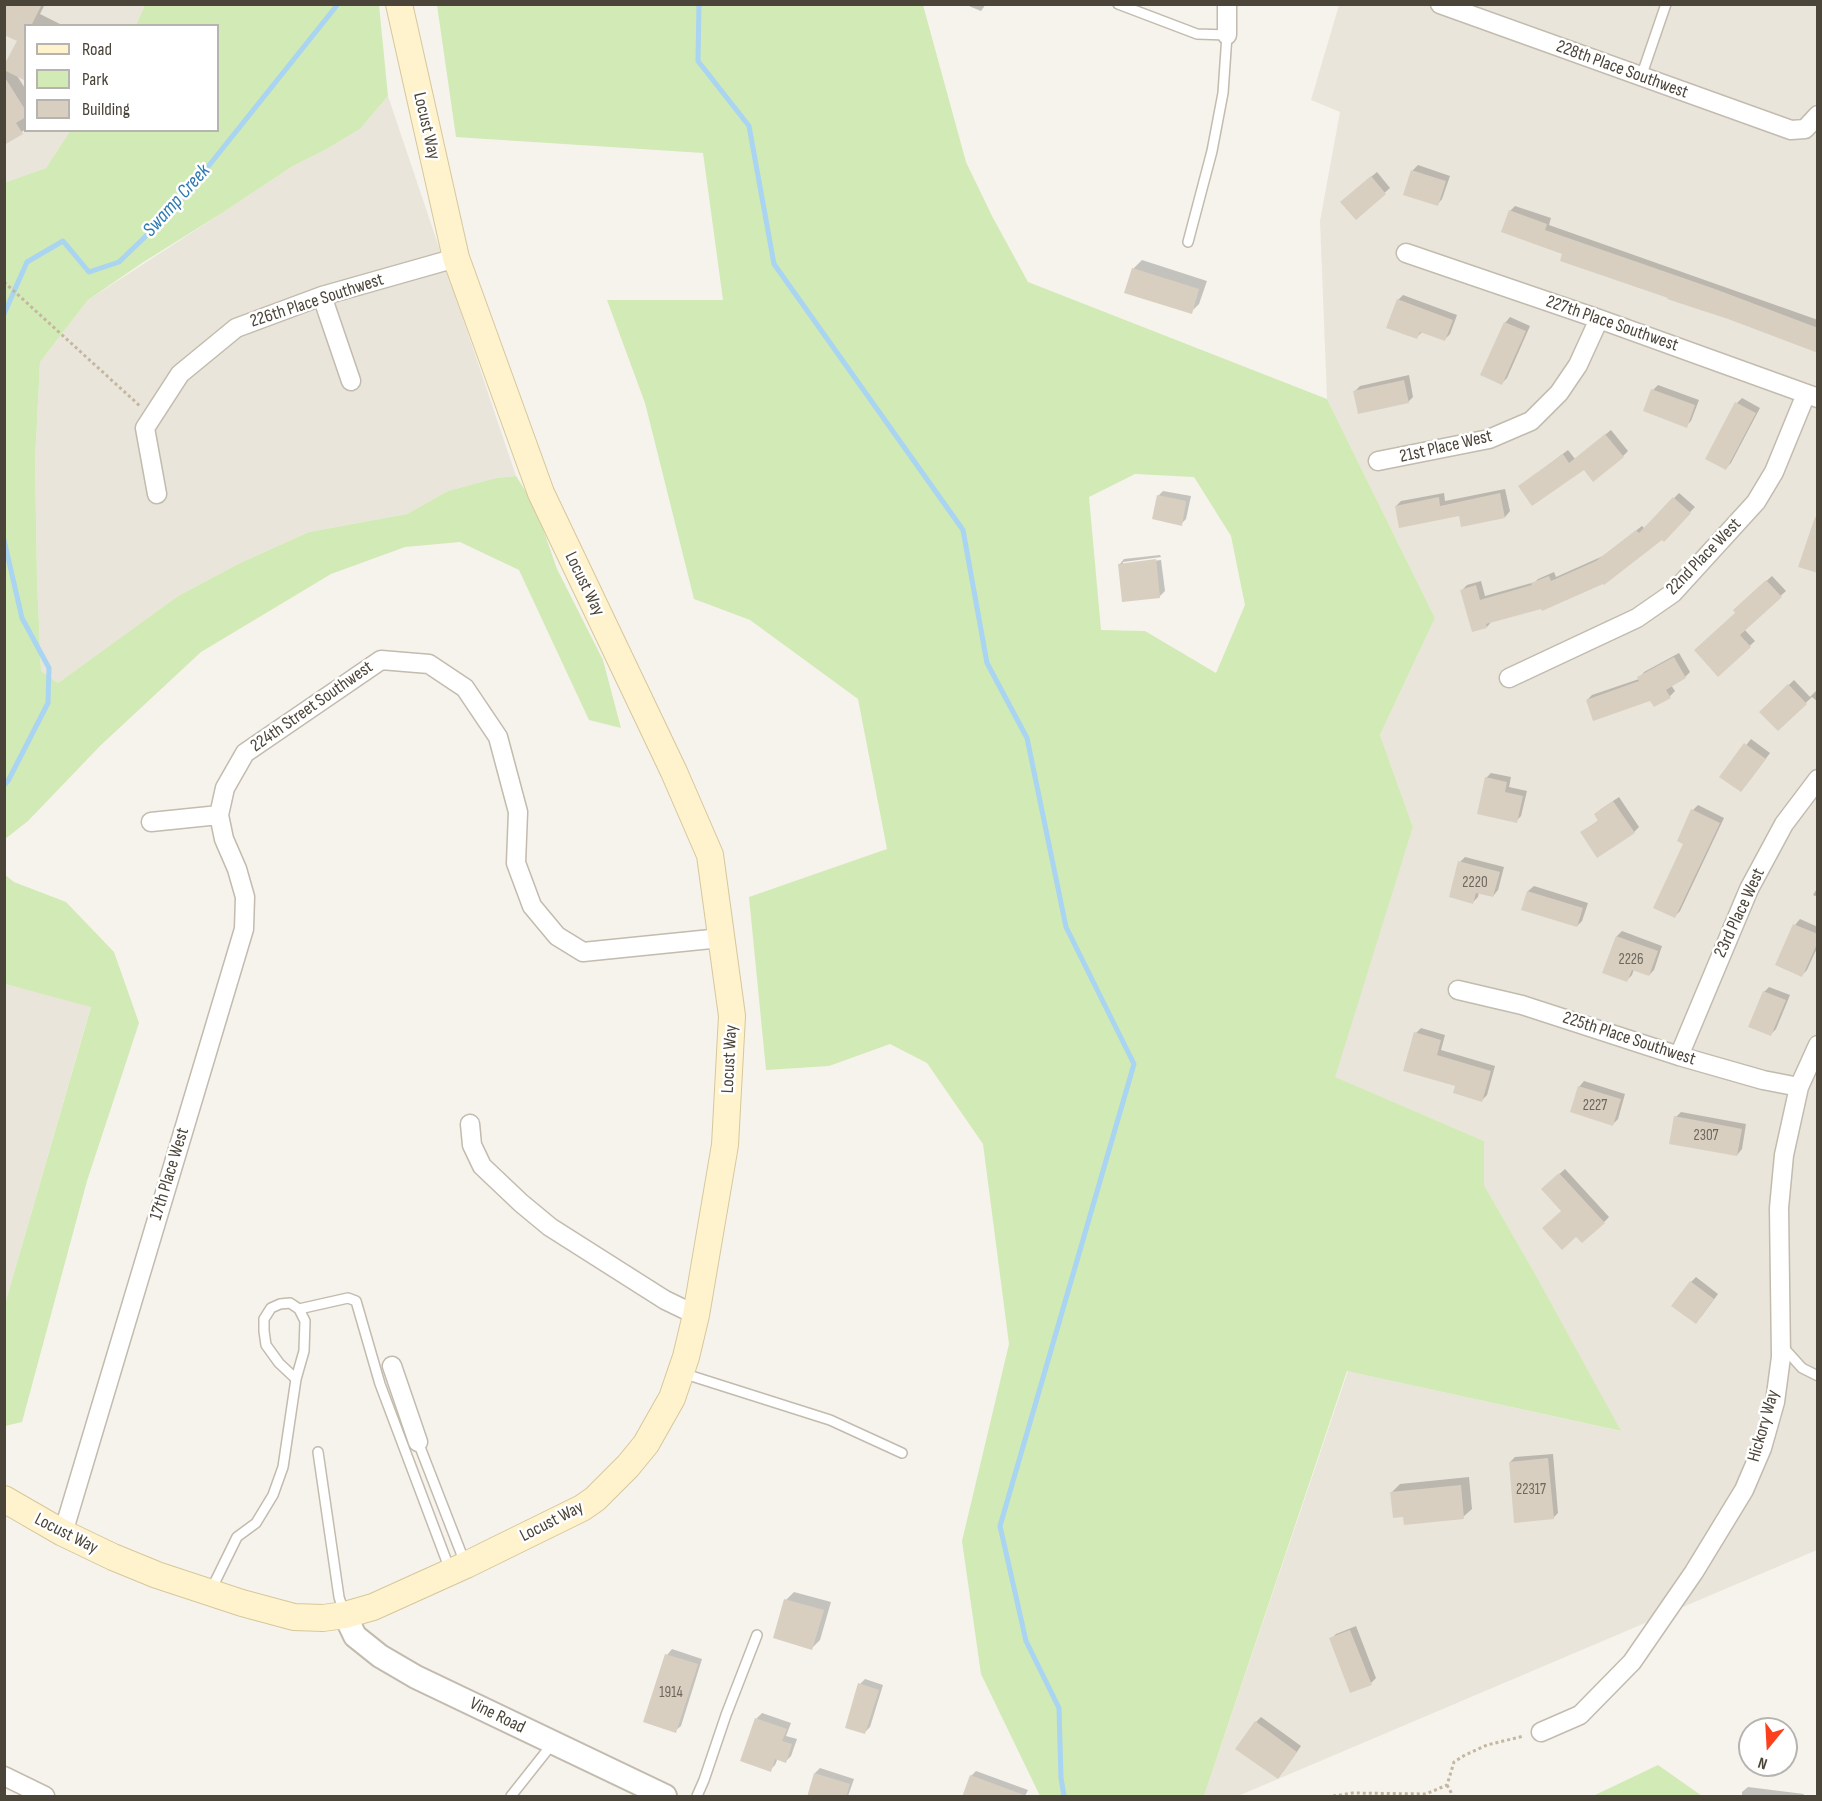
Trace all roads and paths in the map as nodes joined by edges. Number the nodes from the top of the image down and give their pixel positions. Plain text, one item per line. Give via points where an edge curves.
1 (399, 4) edge
2 (1118, 4) edge
3 (1227, 4) edge
4 (1440, 4) edge
5 (1666, 4) edge
6 (1227, 35) junction
7 (1641, 77) junction
8 (1811, 122) edge
9 (1188, 243) dead end
10 (1406, 253) dead end
11 (456, 258) junction
12 (4, 282) edge
13 (322, 296) junction
14 (1599, 319) junction
15 (351, 381) dead end
16 (1812, 396) edge
17 (152, 417) junction
18 (1378, 461) dead end
19 (157, 494) dead end
20 (1509, 678) dead end
21 (1818, 779) edge
22 (219, 815) junction
23 (151, 822) dead end
24 (721, 938) junction
25 (1458, 990) dead end
26 (1818, 1045) edge
27 (1679, 1056) junction
28 (1799, 1087) junction
29 (470, 1124) dead end
30 (299, 1309) junction
31 (696, 1315) junction
32 (1781, 1345) junction
33 (392, 1366) dead end
34 (681, 1373) junction
35 (1818, 1376) edge
36 (296, 1379) junction
37 (418, 1442) joint
38 (318, 1452) dead end
39 (902, 1453) dead end
40 (4, 1499) edge
41 (63, 1533) junction
42 (458, 1568) junction
43 (210, 1593) junction
44 (345, 1615) junction
45 (757, 1635) dead end
46 (1541, 1732) joint
47 (553, 1743) junction
48 (4, 1776) edge
49 (1447, 1785) junction
50 (45, 1797) edge
51 (511, 1797) edge
52 (665, 1797) edge
53 (696, 1797) edge
54 (1334, 1797) edge
55 (1453, 1797) edge

1 - 11 main road, Locust Way
2 - 6 lane via 1197,34
3 - 6 street
4 - 7 street, 228th Place Southwest
5 - 7 lane
6 - 9 lane via 1223,93
7 - 8 street, 228th Place Southwest via 1791,130
10 - 14 street, 227th Place Southwest
11 - 13 street, 226th Place Southwest
11 - 24 main road, Locust Way via 541,493 710,855
12 - 17 path
13 - 15 street
13 - 17 street, 226th Place Southwest via 236,328 180,374
14 - 16 street, 227th Place Southwest
14 - 18 street, 21st Place West via 1578,365 1559,393 1531,421 1489,440
16 - 20 street, 22nd Place West via 1756,502 1673,593 1637,618
17 - 19 street, 226th Place Southwest via 145,428
21 - 27 street, 23rd Place West via 1784,824 1749,890
22 - 23 street
22 - 24 street, 224th Street Southwest via 225,788 245,753 278,729 381,660 429,664 465,688 498,738 518,812 516,863 532,906 557,936 584,952
22 - 41 street, 17th Place West via 245,897 244,928
24 - 31 main road, Locust Way via 732,1016 726,1145
25 - 27 street, 225th Place Southwest via 1522,1005
26 - 28 street, Hickory Way
27 - 28 street, 225th Place Southwest
28 - 32 street, Hickory Way via 1784,1155 1779,1208
29 - 31 street via 472,1145 482,1166 521,1203 560,1233 665,1300
30 - 36 lane via 305,1321 304,1351
30 - 36 lane via 290,1303 280,1304 271,1308 264,1319 266,1345
30 - 42 lane via 348,1298 357,1301 380,1384
31 - 34 main road, Locust Way
32 - 35 lane via 1802,1368
32 - 46 street, Hickory Way via 1775,1402 1762,1448 1744,1490 1694,1572 1632,1662 1580,1715
33 - 37 street
34 - 39 lane via 830,1420
34 - 42 main road, Locust Way via 646,1444 595,1500
36 - 43 lane via 283,1467 273,1495 256,1523 237,1538
37 - 42 lane
38 - 44 lane
40 - 41 main road, Locust Way
41 - 43 main road, Locust Way via 157,1575
42 - 44 main road, Locust Way via 373,1607
43 - 44 main road, Locust Way via 294,1617
44 - 47 street, Vine Road via 355,1636 391,1663
45 - 53 lane
46 - 49 path via 1464,1755 1454,1762
47 - 51 lane
47 - 52 street, Vine Road
48 - 50 street
49 - 54 path via 1426,1794 1353,1793
49 - 55 path

